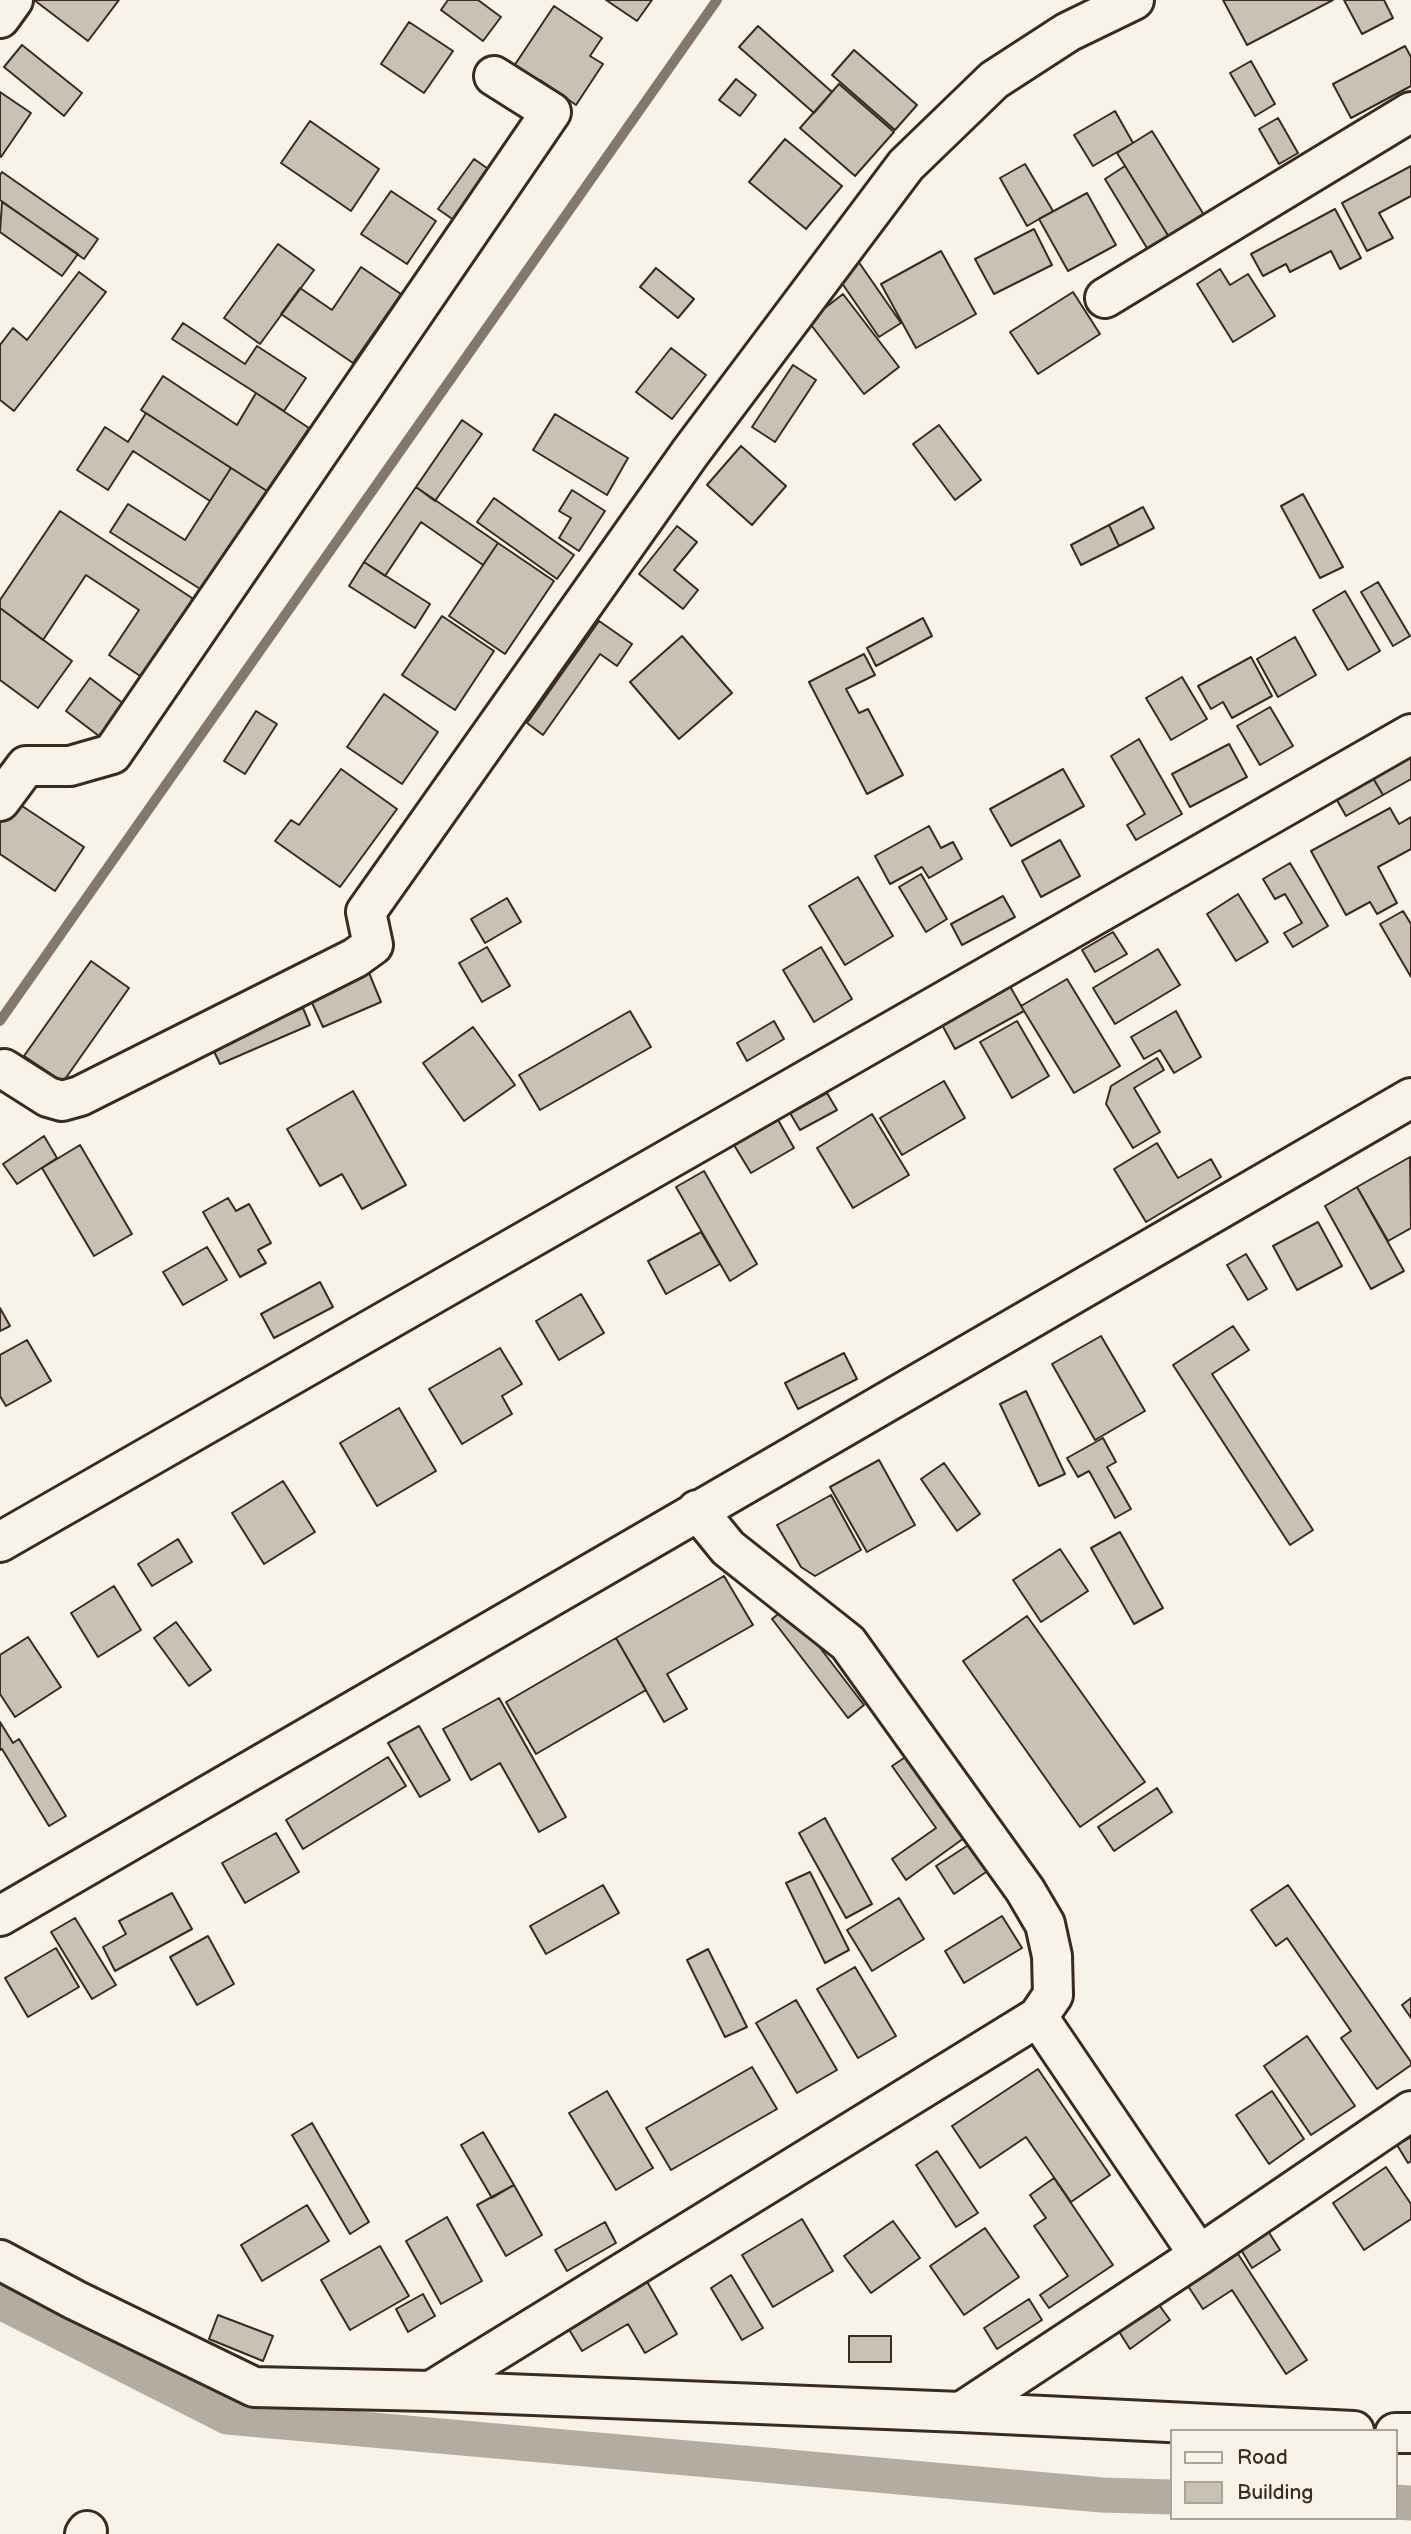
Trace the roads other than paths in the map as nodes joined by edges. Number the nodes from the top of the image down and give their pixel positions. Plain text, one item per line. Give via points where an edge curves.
1 (13, 0) edge
2 (1134, 0) edge
3 (0, 18) edge
4 (495, 76) dead end
5 (1411, 112) edge
6 (1105, 298) dead end
7 (1411, 734) edge
8 (0, 801) edge
9 (4, 1069) dead end
10 (1411, 1098) edge
11 (697, 1510) junction
12 (0, 1542) edge
13 (0, 1916) edge
14 (1038, 2017) junction
15 (1411, 2111) edge
16 (1199, 2255) junction
17 (0, 2260) edge
18 (431, 2391) junction
19 (961, 2412) junction
20 (1313, 2429) edge

1 - 3 street
2 - 9 street via 1068,32 994,80 906,165 690,453 366,912 373,945 80,1096 62,1101 48,1097
4 - 8 street via 551,112 112,754 70,766 26,766
5 - 6 street
7 - 12 street
10 - 11 street
11 - 13 street
11 - 14 street via 728,1548 848,1643 1025,1890 1045,1924 1052,1956 1053,1995
14 - 16 street
14 - 18 street
15 - 16 street
16 - 19 street
17 - 18 street via 254,2387
18 - 19 street
19 - 20 street

